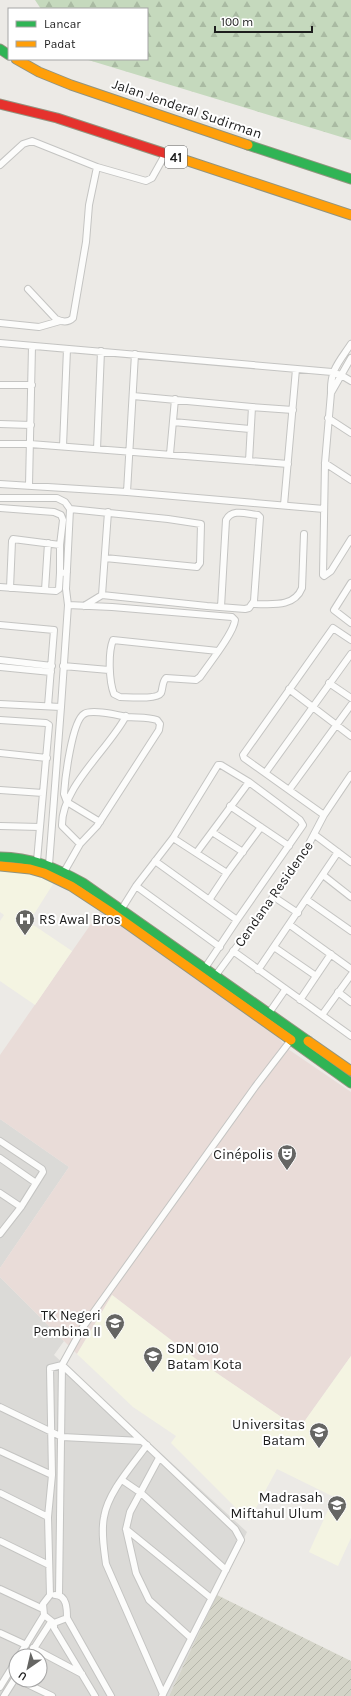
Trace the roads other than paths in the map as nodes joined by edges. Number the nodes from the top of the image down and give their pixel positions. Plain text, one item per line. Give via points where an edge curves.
1 (18, 60) edge
2 (0, 104) edge
3 (166, 153) junction
4 (0, 165) edge
5 (96, 167) junction
6 (351, 179) edge
7 (351, 215) edge
8 (28, 289) dead end
9 (60, 321) junction
10 (0, 323) edge
11 (0, 343) edge
12 (351, 344) edge
13 (32, 346) junction
14 (67, 348) junction
15 (101, 351) junction
16 (135, 354) junction
17 (351, 358) edge
18 (296, 369) junction
19 (332, 372) junction
20 (341, 375) junction
21 (351, 381) edge
22 (0, 385) edge
23 (32, 385) junction
24 (331, 393) junction
25 (133, 396) junction
26 (175, 399) junction
27 (252, 407) junction
28 (293, 410) junction
29 (328, 418) junction
30 (173, 422) junction
31 (0, 424) edge
32 (31, 425) junction
33 (250, 429) junction
34 (351, 433) edge
35 (0, 444) edge
36 (30, 444) junction
37 (63, 446) junction
38 (97, 449) junction
39 (129, 452) junction
40 (170, 454) junction
41 (249, 461) junction
42 (325, 463) junction
43 (288, 464) junction
44 (351, 480) edge
45 (0, 484) edge
46 (29, 485) junction
47 (127, 492) junction
48 (0, 498) edge
49 (284, 506) junction
50 (0, 508) edge
51 (70, 509) junction
52 (324, 509) junction
53 (108, 512) junction
54 (304, 534) dead end
55 (351, 539) edge
56 (48, 543) junction
57 (60, 545) junction
58 (105, 558) junction
59 (67, 572) junction
60 (60, 573) junction
61 (351, 584) edge
62 (0, 587) edge
63 (10, 588) junction
64 (45, 590) junction
65 (102, 595) junction
66 (253, 604) junction
67 (68, 605) junction
68 (84, 606) junction
69 (221, 608) junction
70 (351, 623) edge
71 (0, 625) edge
72 (351, 640) edge
73 (218, 650) junction
74 (351, 654) edge
75 (0, 660) edge
76 (63, 666) junction
77 (0, 667) edge
78 (51, 669) junction
79 (110, 670) junction
80 (329, 683) junction
81 (289, 689) junction
82 (351, 698) edge
83 (0, 704) edge
84 (351, 705) edge
85 (48, 706) junction
86 (61, 707) junction
87 (313, 708) junction
88 (126, 716) junction
89 (0, 720) edge
90 (336, 725) junction
91 (351, 736) edge
92 (0, 753) edge
93 (47, 758) junction
94 (266, 772) junction
95 (351, 775) edge
96 (249, 782) junction
97 (0, 790) edge
98 (288, 790) junction
99 (43, 793) junction
100 (67, 802) junction
101 (230, 806) junction
102 (324, 815) junction
103 (100, 822) junction
104 (0, 826) edge
105 (40, 827) junction
106 (261, 827) junction
107 (212, 832) junction
108 (315, 835) junction
109 (173, 838) junction
110 (80, 844) junction
111 (289, 846) junction
112 (197, 852) junction
113 (243, 852) junction
114 (338, 852) junction
115 (0, 857) edge
116 (37, 861) junction
117 (155, 861) junction
118 (351, 862) edge
119 (49, 865) junction
120 (0, 866) edge
121 (64, 872) junction
122 (227, 873) junction
123 (323, 875) junction
124 (136, 886) junction
125 (274, 896) junction
126 (351, 897) edge
127 (209, 900) junction
128 (307, 900) junction
129 (121, 910) junction
130 (298, 913) junction
131 (237, 920) junction
132 (290, 925) junction
133 (351, 931) edge
134 (220, 947) junction
135 (274, 947) junction
136 (233, 951) junction
137 (331, 954) junction
138 (180, 957) junction
139 (206, 968) junction
140 (351, 969) edge
141 (258, 970) junction
142 (216, 975) junction
143 (351, 975) edge
144 (316, 976) junction
145 (285, 990) junction
146 (338, 992) junction
147 (300, 1000) junction
148 (351, 1002) edge
149 (269, 1013) junction
150 (322, 1015) junction
151 (351, 1036) edge
152 (291, 1040) junction
153 (351, 1071) edge
154 (351, 1083) edge
155 (0, 1141) edge
156 (0, 1158) edge
157 (36, 1183) junction
158 (0, 1193) edge
159 (21, 1207) junction
160 (1, 1233) edge
161 (62, 1365) junction
162 (0, 1407) edge
163 (50, 1430) junction
164 (62, 1437) junction
165 (144, 1443) junction
166 (0, 1451) edge
167 (159, 1458) junction
168 (52, 1475) junction
169 (122, 1480) junction
170 (0, 1493) edge
171 (141, 1493) junction
172 (48, 1517) junction
173 (126, 1529) junction
174 (0, 1541) edge
175 (49, 1565) junction
176 (226, 1570) junction
177 (0, 1589) edge
178 (50, 1595) junction
179 (59, 1595) junction
180 (212, 1598) junction
181 (43, 1612) junction
182 (67, 1618) junction
183 (53, 1622) junction
184 (0, 1633) edge
185 (191, 1638) junction
186 (26, 1645) junction
187 (24, 1648) edge
188 (33, 1648) edge
189 (48, 1656) edge
190 (8, 1674) edge
191 (82, 1674) junction
192 (0, 1687) edge
193 (36, 1688) edge
194 (163, 1695) edge
195 (52, 1696) edge
196 (95, 1696) edge
197 (111, 1696) edge

1 - 6 main road, Jalan Jenderal Sudirman via 71,85
2 - 3 main road, 41 via 57,118
3 - 5 street via 149,181
3 - 7 main road, 41
4 - 5 street via 23,144 32,141
5 - 9 street via 74,316 71,320
8 - 9 street
9 - 10 street via 39,327
11 - 13 street
12 - 19 street
13 - 14 street
13 - 23 street
14 - 15 street
14 - 37 street
15 - 16 street
15 - 38 street
16 - 18 street
16 - 25 street
17 - 20 street
18 - 19 street
18 - 28 street
19 - 20 street
19 - 24 street
20 - 21 street
20 - 24 street
22 - 23 street
23 - 32 street
24 - 29 street
25 - 26 street
25 - 39 street
26 - 27 street
26 - 30 street
27 - 28 street
27 - 33 street
28 - 43 street
29 - 34 street
29 - 42 street
30 - 33 street
30 - 40 street
31 - 32 street
32 - 36 street
33 - 41 street
35 - 36 street
36 - 37 street
36 - 46 street
37 - 38 street
38 - 39 street
39 - 40 street
39 - 47 street
40 - 41 street
41 - 43 street
42 - 44 street
42 - 52 street
43 - 49 street
45 - 46 street
46 - 47 street
47 - 49 street
48 - 51 street via 57,498 65,502
49 - 52 street
50 - 57 street via 58,513 63,520
51 - 53 street
51 - 59 street
52 - 55 street via 324,576 331,571
53 - 58 street
53 - 58 street via 201,524 200,563 197,567
54 - 66 street via 302,588 299,595 290,602 280,604
56 - 57 street
56 - 63 street via 12,540
56 - 64 street
57 - 60 street
58 - 65 street
59 - 60 street
59 - 67 street
60 - 64 street via 59,589
61 - 70 street via 334,610
62 - 63 street
63 - 64 street
65 - 68 street
65 - 69 street
66 - 69 street via 245,609
66 - 69 street via 260,517 237,512 230,514 226,520
67 - 68 street
67 - 76 street
68 - 73 street via 232,617 235,620 233,628
71 - 78 street via 54,630
72 - 81 street via 333,628
73 - 79 street via 113,640
73 - 79 street via 196,680 166,678 161,693 153,697 120,697 114,694
74 - 80 street
75 - 78 street
76 - 79 street
76 - 86 street
77 - 78 street
78 - 85 street
80 - 82 street
80 - 87 street
81 - 87 street
81 - 94 street via 243,753 244,758
83 - 85 street
84 - 90 street
85 - 86 street
86 - 119 street
87 - 90 street
87 - 94 street
88 - 100 street
88 - 100 street via 86,713 78,721 72,738 64,786
88 - 103 street via 155,720 160,726
89 - 93 street via 47,723
90 - 91 street
90 - 98 street
92 - 93 street
93 - 99 street
94 - 98 street
95 - 102 street, Cendana Residence
96 - 101 street
96 - 109 street via 218,765
96 - 111 street via 302,822
97 - 99 street
98 - 102 street
99 - 105 street
100 - 103 street
100 - 110 street via 62,826
101 - 106 street
101 - 107 street
102 - 108 street, Cendana Residence
103 - 110 street
104 - 105 street
105 - 116 street
106 - 111 street
106 - 113 street
107 - 112 street
107 - 113 street
108 - 114 street
108 - 125 street, Cendana Residence
109 - 112 street
109 - 117 street
110 - 121 street
111 - 131 street
112 - 122 street
113 - 122 street
114 - 118 street
114 - 123 street
115 - 116 main road
116 - 119 main road
117 - 124 street
117 - 127 street
119 - 121 main road
120 - 138 main road via 37,869 53,876
121 - 129 main road
122 - 127 street
123 - 126 street
123 - 128 street
124 - 129 street
124 - 134 street
125 - 130 street
125 - 136 street, Cendana Residence
127 - 131 street
128 - 130 street
128 - 133 street
129 - 138 main road
130 - 132 street
131 - 134 street
132 - 135 street
132 - 137 street
134 - 139 street
135 - 141 street
135 - 144 street
136 - 141 street, Cendana Residence
136 - 142 street, Cendana Residence
137 - 140 street
137 - 144 street
138 - 139 main road
138 - 152 main road
139 - 142 main road
141 - 145 street, Cendana Residence
142 - 149 main road
143 - 146 street
144 - 147 street
145 - 147 street, Cendana Residence
145 - 149 street
146 - 148 street
146 - 150 street
147 - 150 street, Cendana Residence
149 - 153 main road
150 - 151 street, Cendana Residence
152 - 154 main road
152 - 161 street via 83,1327
155 - 157 street via 42,1169 43,1172
156 - 157 street
157 - 159 street
158 - 159 street
159 - 160 street
161 - 163 street via 50,1368
161 - 164 street
161 - 165 street
162 - 163 street
163 - 164 street
163 - 168 street
164 - 165 street
164 - 179 street
165 - 167 street
165 - 169 street
166 - 168 street
167 - 171 street
167 - 176 street via 235,1529 241,1540
168 - 172 street
169 - 171 street
169 - 194 street via 108,1504 104,1518 106,1564
170 - 172 street
171 - 173 street via 127,1518
171 - 176 street
172 - 175 street
173 - 180 street
173 - 185 street via 136,1572 148,1600
174 - 175 street
175 - 178 street
176 - 180 street
177 - 181 street
178 - 179 street
178 - 181 street via 45,1599
179 - 182 street via 64,1598
180 - 185 street
181 - 183 street
181 - 186 street
182 - 183 street
182 - 197 street
183 - 188 street
183 - 191 street via 54,1628
184 - 186 street
185 - 194 street
186 - 187 street
189 - 191 street
190 - 192 street
191 - 196 street
193 - 195 street

